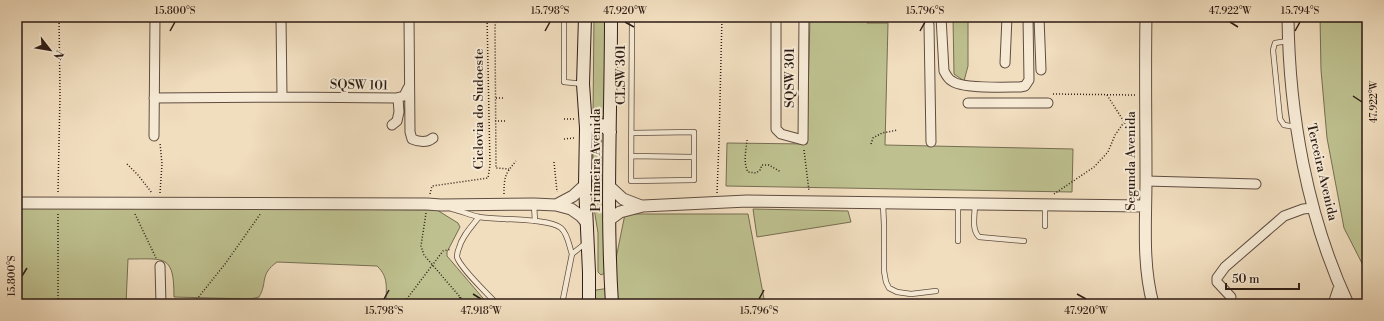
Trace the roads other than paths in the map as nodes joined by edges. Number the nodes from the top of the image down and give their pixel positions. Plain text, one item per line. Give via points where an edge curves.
1 (155, 17) edge
2 (281, 17) edge
3 (409, 17) edge
4 (564, 17) edge
5 (585, 17) edge
6 (611, 17) edge
7 (632, 17) edge
8 (776, 17) edge
9 (804, 17) edge
10 (941, 17) edge
11 (1007, 17) edge
12 (1146, 17) edge
13 (1288, 17) edge
14 (1028, 20) edge
15 (1040, 20) edge
16 (929, 26) dead end
17 (1288, 41) junction
18 (931, 51) junction
19 (943, 54) junction
20 (1005, 63) dead end
21 (1041, 70) dead end
22 (583, 84) junction
23 (991, 87) junction
24 (408, 88) junction
25 (282, 97) junction
26 (154, 98) junction
27 (398, 98) junction
28 (1049, 99) road end
29 (968, 103) dead end
30 (992, 103) junction
31 (392, 125) dead end
32 (1296, 127) junction
33 (586, 128) junction
34 (610, 132) junction
35 (632, 134) junction
36 (154, 136) road end
37 (433, 138) dead end
38 (931, 142) dead end
39 (631, 156) junction
40 (693, 157) junction
41 (1146, 181) junction
42 (1256, 184) dead end
43 (585, 185) junction
44 (610, 187) junction
45 (882, 202) junction
46 (17, 203) edge
47 (958, 203) junction
48 (534, 204) junction
49 (557, 204) junction
50 (975, 204) junction
51 (1044, 204) junction
52 (441, 206) junction
53 (643, 206) junction
54 (1145, 206) junction
55 (1313, 208) junction
56 (479, 217) junction
57 (609, 220) junction
58 (535, 221) junction
59 (586, 222) junction
60 (1045, 226) dead end
61 (958, 240) dead end
62 (588, 241) junction
63 (1024, 241) dead end
64 (572, 254) junction
65 (160, 266) road end
66 (590, 272) junction
67 (610, 273) junction
68 (1340, 286) junction
69 (936, 291) dead end
70 (1230, 297) dead end
71 (161, 304) edge
72 (497, 304) edge
73 (562, 304) edge
74 (589, 304) edge
75 (612, 304) edge
76 (1153, 304) edge
77 (1334, 304) edge
78 (1348, 304) edge

1 - 26 street
2 - 25 street
3 - 24 street
4 - 22 lane via 564,82
5 - 22 main road, Primeira Avenida
6 - 34 main road, Primeira Avenida
7 - 35 lane, CLSW 301
8 - 9 street, SQSW 301 via 776,129 781,134 803,140
10 - 19 street
11 - 20 street
12 - 41 street, Segunda Avenida
13 - 17 street, Terceira Avenida
14 - 15 street
14 - 23 street via 1028,84 1020,88
15 - 21 street
16 - 18 street
17 - 32 street, Terceira Avenida
17 - 32 lane via 1276,43 1273,50 1278,104 1281,123
18 - 19 street
18 - 38 street
19 - 23 street via 944,71 953,82
22 - 33 main road, Primeira Avenida
23 - 30 street
24 - 27 street, SQSW 101 via 404,96
24 - 37 street via 412,139 423,142
25 - 26 street, SQSW 101
25 - 27 street, SQSW 101
26 - 36 street
27 - 31 street via 399,112 397,121
28 - 30 street
29 - 30 street
32 - 55 street, Terceira Avenida
33 - 34 main road via 600,125 605,126
33 - 43 main road, Primeira Avenida
34 - 44 main road, Primeira Avenida
35 - 39 lane, CLSW 301
35 - 40 lane via 694,132
39 - 40 lane
39 - 40 lane, CLSW 301 via 631,181 694,180
41 - 42 street
41 - 54 street, Segunda Avenida
43 - 49 street via 573,196
43 - 59 main road, Primeira Avenida
44 - 53 street via 623,199
44 - 57 main road, Primeira Avenida
45 - 47 street
45 - 53 street via 716,202
45 - 69 lane via 886,282 897,292 911,294
46 - 52 street
47 - 50 street
47 - 61 lane
48 - 49 street
48 - 52 street
48 - 58 lane
49 - 59 street via 571,209
50 - 51 street
50 - 63 lane via 974,227 979,237
51 - 54 street
51 - 60 lane
52 - 56 lane
53 - 57 street via 620,212
54 - 76 street, Segunda Avenida via 1147,267
55 - 68 street, Terceira Avenida
55 - 70 street via 1284,216 1225,267 1216,278
56 - 58 lane
56 - 72 lane via 462,239 457,256 459,262
57 - 67 main road, Primeira Avenida
58 - 64 lane via 563,229
59 - 62 main road, Primeira Avenida
62 - 64 lane
62 - 66 main road, Primeira Avenida
64 - 73 lane
65 - 71 street
66 - 67 main road via 600,278
66 - 74 main road, Primeira Avenida
67 - 75 main road, Primeira Avenida
68 - 77 street
68 - 78 street, Terceira Avenida

